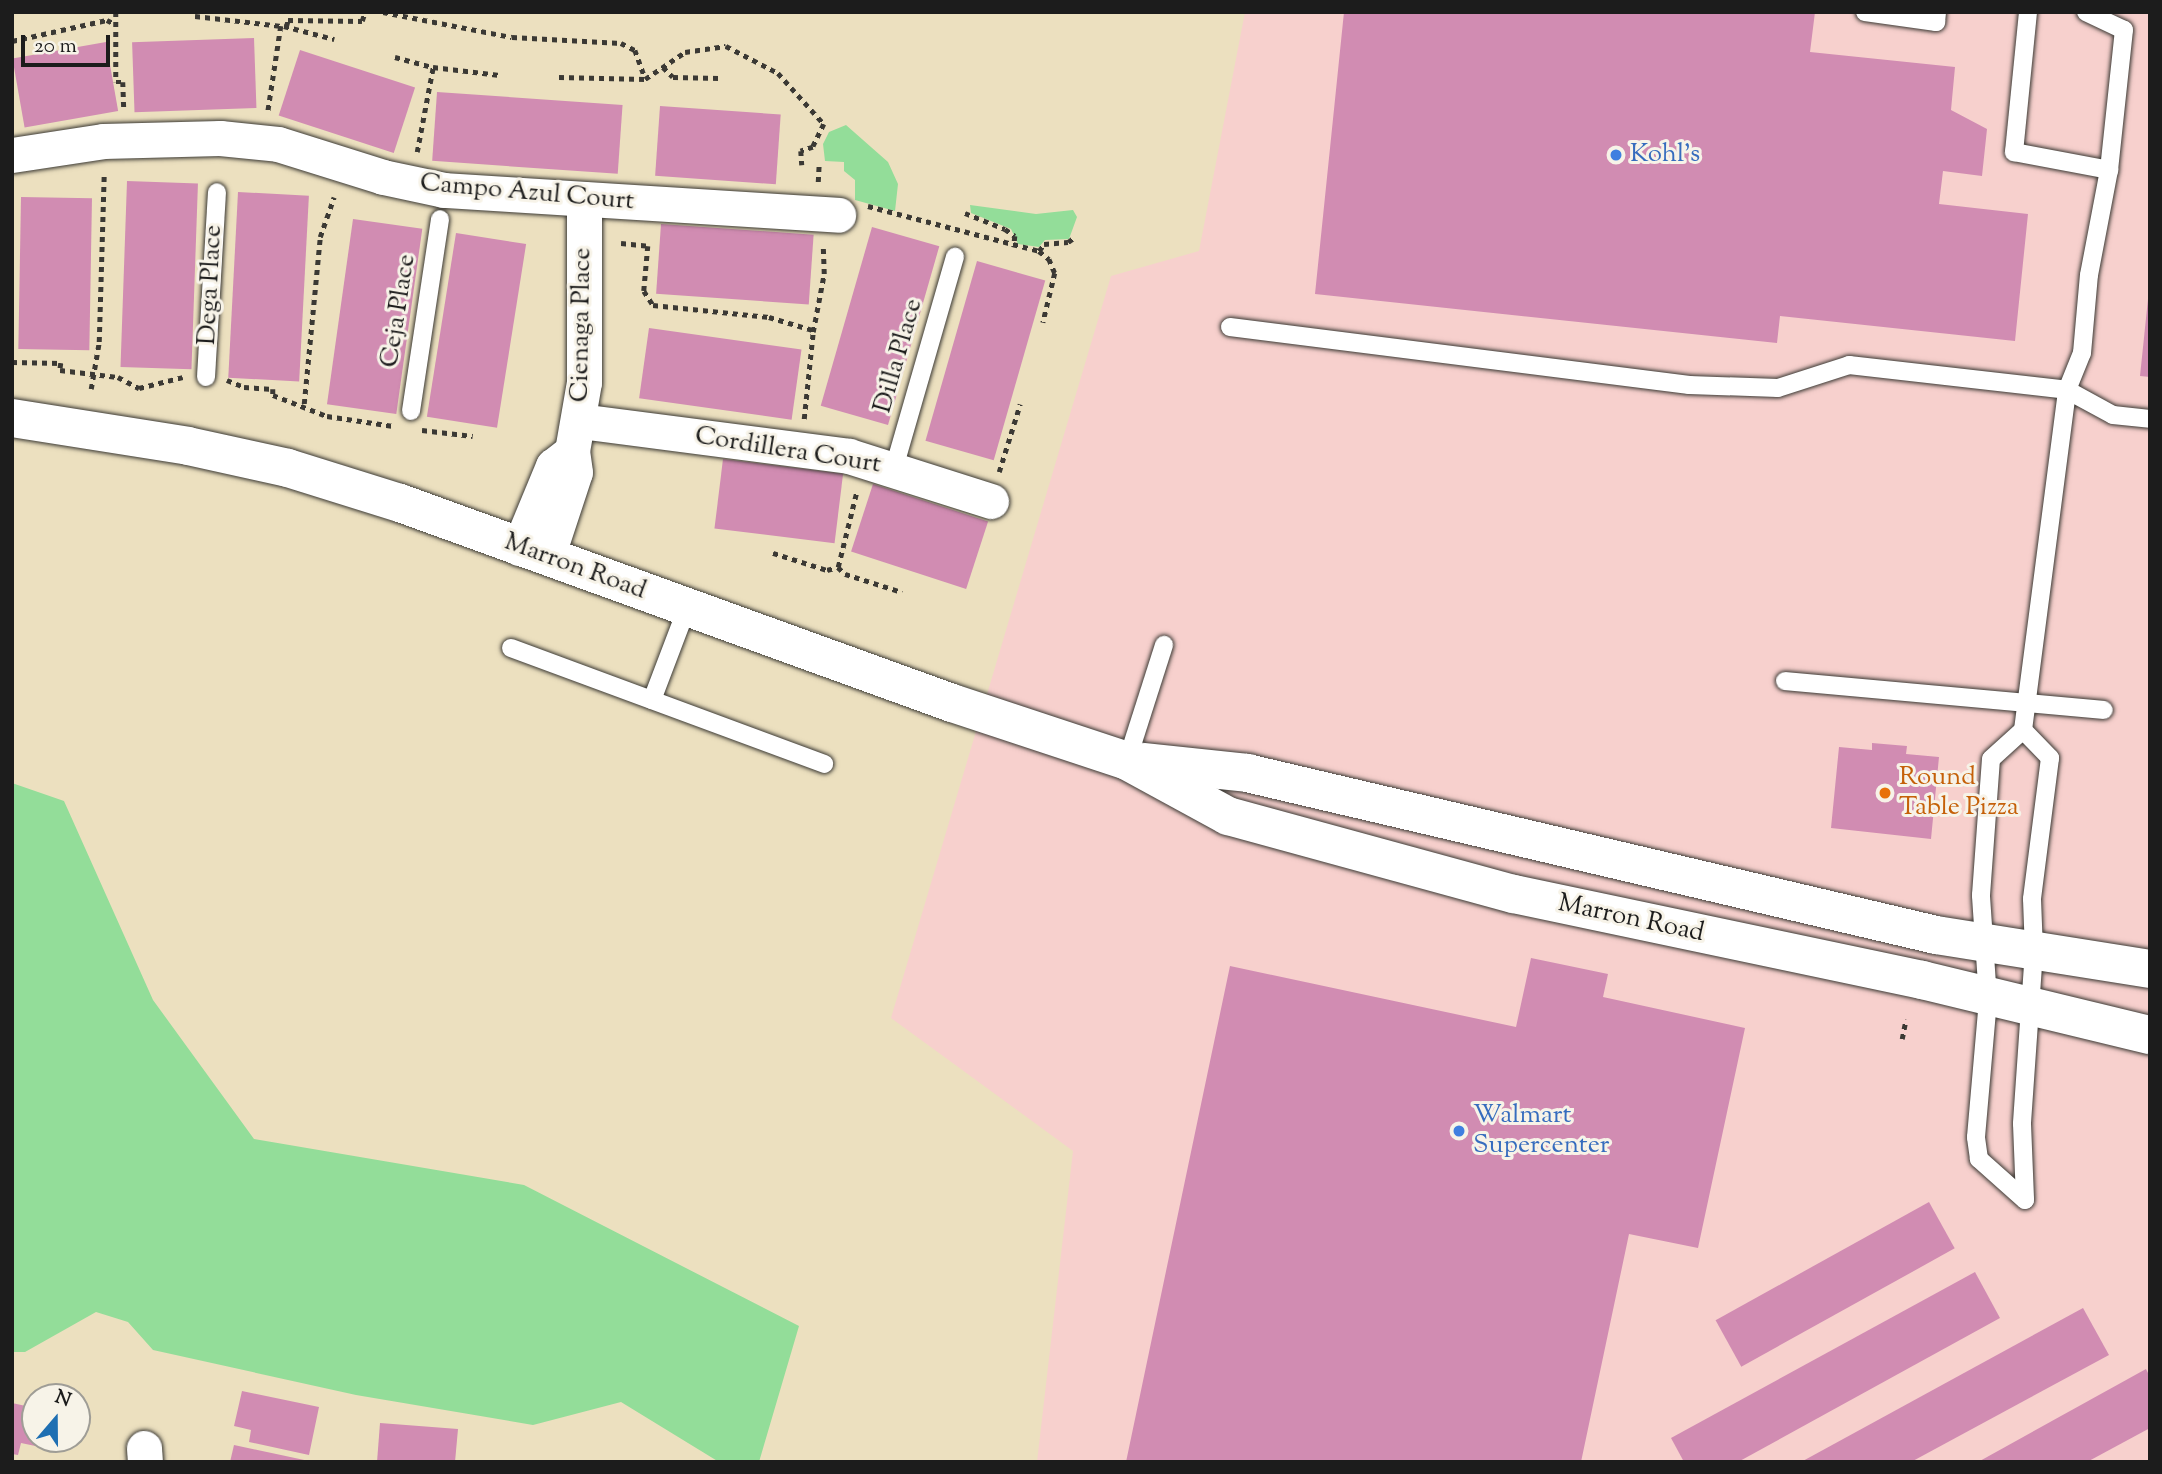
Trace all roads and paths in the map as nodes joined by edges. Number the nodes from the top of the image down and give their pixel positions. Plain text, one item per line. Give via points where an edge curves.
1 (116, 12) edge
2 (365, 12) edge
3 (383, 12) edge
4 (1865, 12) edge
5 (1937, 12) edge
6 (2028, 12) edge
7 (2085, 12) edge
8 (195, 16) dead end
9 (115, 23) junction
10 (284, 26) junction
11 (334, 39) dead end
12 (12, 41) edge
13 (395, 57) dead end
14 (433, 67) junction
15 (663, 67) junction
16 (500, 75) dead end
17 (559, 77) dead end
18 (719, 78) dead end
19 (645, 79) junction
20 (124, 119) dead end
21 (267, 120) dead end
22 (12, 155) edge
23 (414, 164) dead end
24 (802, 164) dead end
25 (2109, 170) junction
26 (104, 176) dead end
27 (217, 192) dead end
28 (334, 197) dead end
29 (584, 199) junction
30 (442, 204) junction
31 (965, 213) dead end
32 (831, 227) joint
33 (1075, 237) dead end
34 (621, 243) dead end
35 (1014, 247) dead end
36 (1039, 251) dead end
37 (955, 257) dead end
38 (1230, 327) dead end
39 (813, 330) junction
40 (12, 362) edge
41 (92, 374) junction
42 (206, 377) junction
43 (91, 389) dead end
44 (2067, 390) junction
45 (304, 404) junction
46 (1020, 404) dead end
47 (12, 418) edge
48 (410, 419) junction
49 (2150, 419) edge
50 (803, 428) dead end
51 (473, 436) dead end
52 (576, 436) junction
53 (858, 459) junction
54 (894, 468) junction
55 (994, 490) joint
56 (533, 552) junction
57 (773, 554) dead end
58 (838, 567) junction
59 (902, 592) dead end
60 (687, 608) junction
61 (1164, 645) dead end
62 (511, 648) dead end
63 (1785, 681) dead end
64 (652, 700) junction
65 (2028, 704) junction
66 (2104, 710) dead end
67 (2023, 730) junction
68 (1127, 761) junction
69 (824, 764) dead end
70 (1983, 941) junction
71 (2034, 951) junction
72 (2150, 970) edge
73 (1988, 999) junction
74 (2031, 1010) junction
75 (1906, 1019) dead end
76 (2150, 1035) edge
77 (1902, 1039) dead end

1 - 9 path
2 - 10 path via 362,21 288,20
3 - 19 path via 512,37 621,43 635,50
4 - 5 lane via 1936,22
6 - 25 lane via 2014,152
7 - 25 lane via 2124,30
8 - 10 path
9 - 12 path via 107,20
9 - 20 path via 116,82 123,82
10 - 11 path
10 - 21 path
13 - 14 path
14 - 16 path
14 - 23 path
15 - 18 path via 673,77
15 - 19 path
15 - 24 path via 685,52 726,46 778,73 824,124 813,147 801,151
17 - 19 path
22 - 30 street, Campo Azul Court via 103,141 278,144 383,177
25 - 44 lane via 2089,275 2082,354
26 - 41 path via 99,342
27 - 42 lane, Dega Place
28 - 45 path via 320,237
29 - 30 street, Campo Azul Court
29 - 32 street, Campo Azul Court
29 - 52 street, Cienaga Place
30 - 48 lane, Ceja Place
31 - 35 path via 1005,229 1015,236
32 - 39 path
33 - 36 path via 1044,244
34 - 39 path via 648,246 644,292 653,305 769,317
37 - 54 lane, Dilla Place
38 - 44 lane via 1689,385 1778,388 1849,365
39 - 50 path
40 - 41 path via 61,363 60,370
41 - 42 path via 118,377 139,388 176,377
41 - 43 path
42 - 45 path via 273,389 273,395
44 - 49 lane via 2113,415
44 - 65 lane
45 - 48 path via 303,409 327,416 398,427
46 - 55 path
47 - 56 street, Marron Road via 188,446 288,468
48 - 51 path via 419,430
52 - 53 street, Cordillera Court
52 - 56 street, Cienaga Place via 573,482
53 - 54 street, Cordillera Court
53 - 58 path via 854,475 859,484
54 - 55 street, Cordillera Court
56 - 60 street, Marron Road
57 - 58 path via 827,570
58 - 59 path via 845,575
60 - 64 lane
60 - 68 street, Marron Road
61 - 68 lane
62 - 64 lane
63 - 65 lane
64 - 69 lane
65 - 66 lane
65 - 67 lane
67 - 70 lane via 1991,759 1981,895
67 - 71 lane via 2050,758 2032,899
68 - 70 street, Marron Road via 1247,774 1936,935
68 - 73 street, Marron Road via 1241,820 1514,894 1922,980
70 - 71 street, Marron Road
70 - 73 lane
71 - 72 street, Marron Road
71 - 74 lane
73 - 74 street, Marron Road
73 - 74 lane via 1979,1075 1979,1159 2025,1200 2022,1125
74 - 76 street, Marron Road
75 - 77 path

